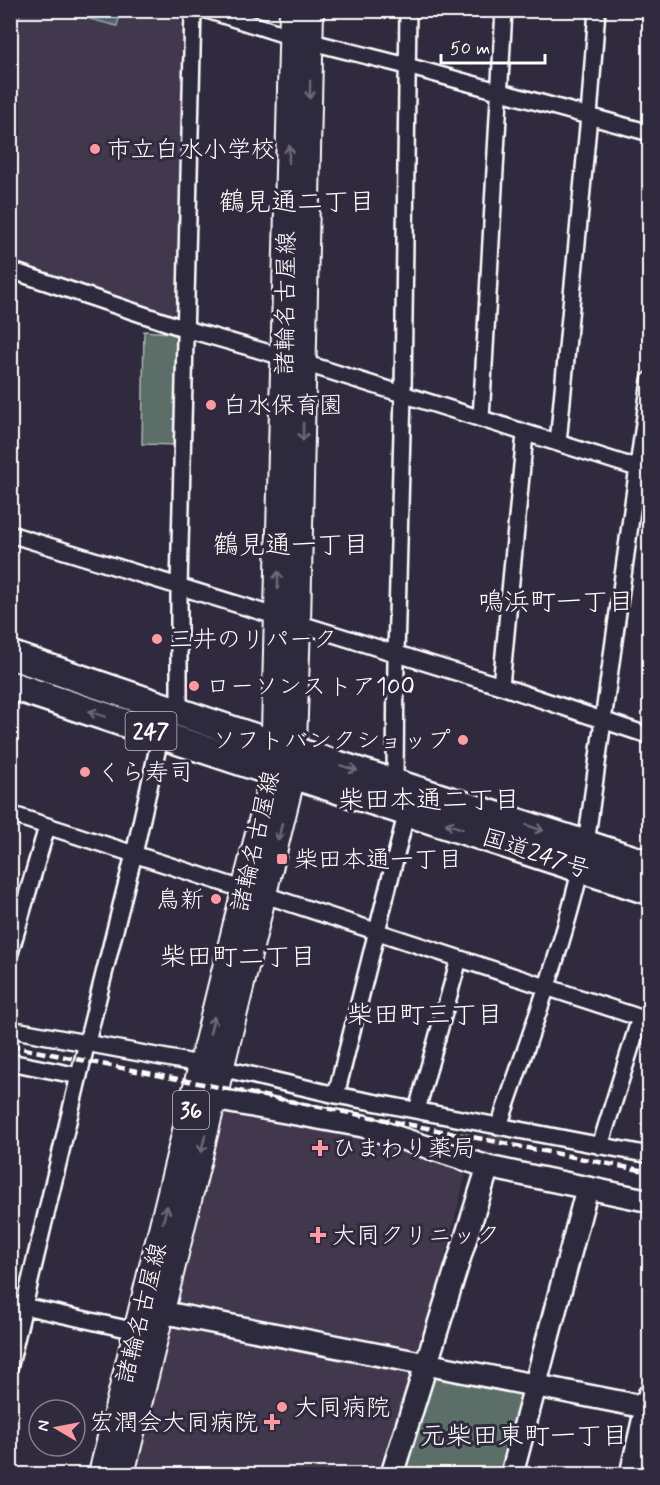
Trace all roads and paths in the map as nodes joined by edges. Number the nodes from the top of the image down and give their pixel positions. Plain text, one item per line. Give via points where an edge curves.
1 (193, 10) edge
2 (207, 10) edge
3 (292, 10) edge
4 (311, 10) edge
5 (408, 10) edge
6 (504, 10) edge
7 (597, 10) edge
8 (301, 40) junction
9 (408, 66) junction
10 (500, 91) junction
11 (589, 116) junction
12 (650, 133) edge
13 (10, 270) edge
14 (186, 329) junction
15 (294, 360) junction
16 (650, 380) edge
17 (403, 394) junction
18 (481, 419) junction
19 (525, 434) junction
20 (558, 443) junction
21 (644, 470) edge
22 (10, 534) edge
23 (179, 588) junction
24 (288, 620) junction
25 (10, 655) edge
26 (396, 655) junction
27 (10, 685) edge
28 (501, 686) junction
29 (178, 712) junction
30 (604, 721) junction
31 (161, 734) junction
32 (650, 736) edge
33 (284, 760) junction
34 (395, 782) junction
35 (407, 811) junction
36 (10, 814) edge
37 (47, 826) junction
38 (134, 854) junction
39 (584, 856) junction
40 (650, 865) edge
41 (650, 891) edge
42 (255, 893) junction
43 (376, 933) junction
44 (10, 953) edge
45 (459, 959) junction
46 (546, 987) junction
47 (645, 1019) edge
48 (10, 1029) edge
49 (87, 1042) junction
50 (10, 1062) edge
51 (212, 1066) junction
52 (79, 1077) junction
53 (336, 1095) junction
54 (214, 1099) junction
55 (417, 1110) junction
56 (499, 1126) junction
57 (600, 1146) junction
58 (650, 1155) edge
59 (488, 1167) junction
60 (588, 1189) junction
61 (650, 1201) edge
62 (18, 1304) edge
63 (161, 1312) junction
64 (136, 1331) junction
65 (426, 1364) junction
66 (10, 1365) edge
67 (536, 1386) junction
68 (649, 1403) edge
69 (101, 1474) edge
70 (122, 1474) edge
71 (392, 1474) edge
72 (512, 1474) edge
73 (631, 1474) edge

1 - 14 street
2 - 8 street
3 - 8 main road, 諸輪名古屋線 / 36
4 - 8 main road, 諸輪名古屋線 / 36
5 - 9 street
6 - 10 street
7 - 11 street
8 - 9 street
8 - 15 main road, 諸輪名古屋線 / 36
9 - 10 street
9 - 17 street
10 - 11 street
10 - 18 street
11 - 12 street
11 - 20 street
13 - 14 street
14 - 15 street
14 - 23 street
15 - 17 street
15 - 24 main road, 諸輪名古屋線 / 36
16 - 21 street
17 - 18 street
17 - 26 street
18 - 19 street
19 - 20 street
19 - 28 street
20 - 21 street
21 - 30 street
22 - 23 street
23 - 24 street
23 - 29 street
24 - 26 street
24 - 33 main road, 諸輪名古屋線 / 36
25 - 29 highway, 国道247号 / 247
26 - 28 street
26 - 34 street
31 -> 27 highway, 国道247号 / 247
28 - 30 street
29 - 33 highway, 国道247号 / 247
30 - 32 street
30 - 39 street
31 - 33 highway, 国道247号 / 247
31 - 38 street
33 -> 34 highway, 国道247号 / 247
33 - 35 highway, 国道247号 / 247
33 - 42 main road, 諸輪名古屋線 / 36
34 -> 39 highway, 国道247号 / 247
39 -> 35 highway, 国道247号 / 247
35 - 43 street
36 - 37 street
37 - 38 street
37 - 44 street
38 - 42 street
38 - 49 street
39 - 40 highway, 国道247号 / 247
39 - 41 highway, 国道247号 / 247
39 - 46 street
42 - 43 street
42 - 51 main road, 諸輪名古屋線 / 36
43 - 45 street
43 - 53 street
45 - 46 street
45 - 55 street
46 - 47 street
46 - 56 street
47 - 57 street
48 - 49 street
49 - 51 street
49 - 52 street
50 - 52 street
51 - 53 street
51 - 54 main road, 諸輪名古屋線 / 36
64 -> 51 main road, 諸輪名古屋線 / 36
52 - 62 street
53 - 55 street
54 - 59 street via 363,1126
54 -> 63 main road, 諸輪名古屋線 / 36
55 - 56 street
56 - 57 street
57 - 58 street
59 - 60 street
59 - 65 street
60 - 61 street
60 - 67 street
62 - 64 street
62 - 66 street
63 - 65 street
63 - 70 main road, 諸輪名古屋線 / 36
64 - 69 main road, 諸輪名古屋線 / 36
65 - 67 street
65 - 71 street
67 - 68 street
67 - 72 street
68 - 73 street

